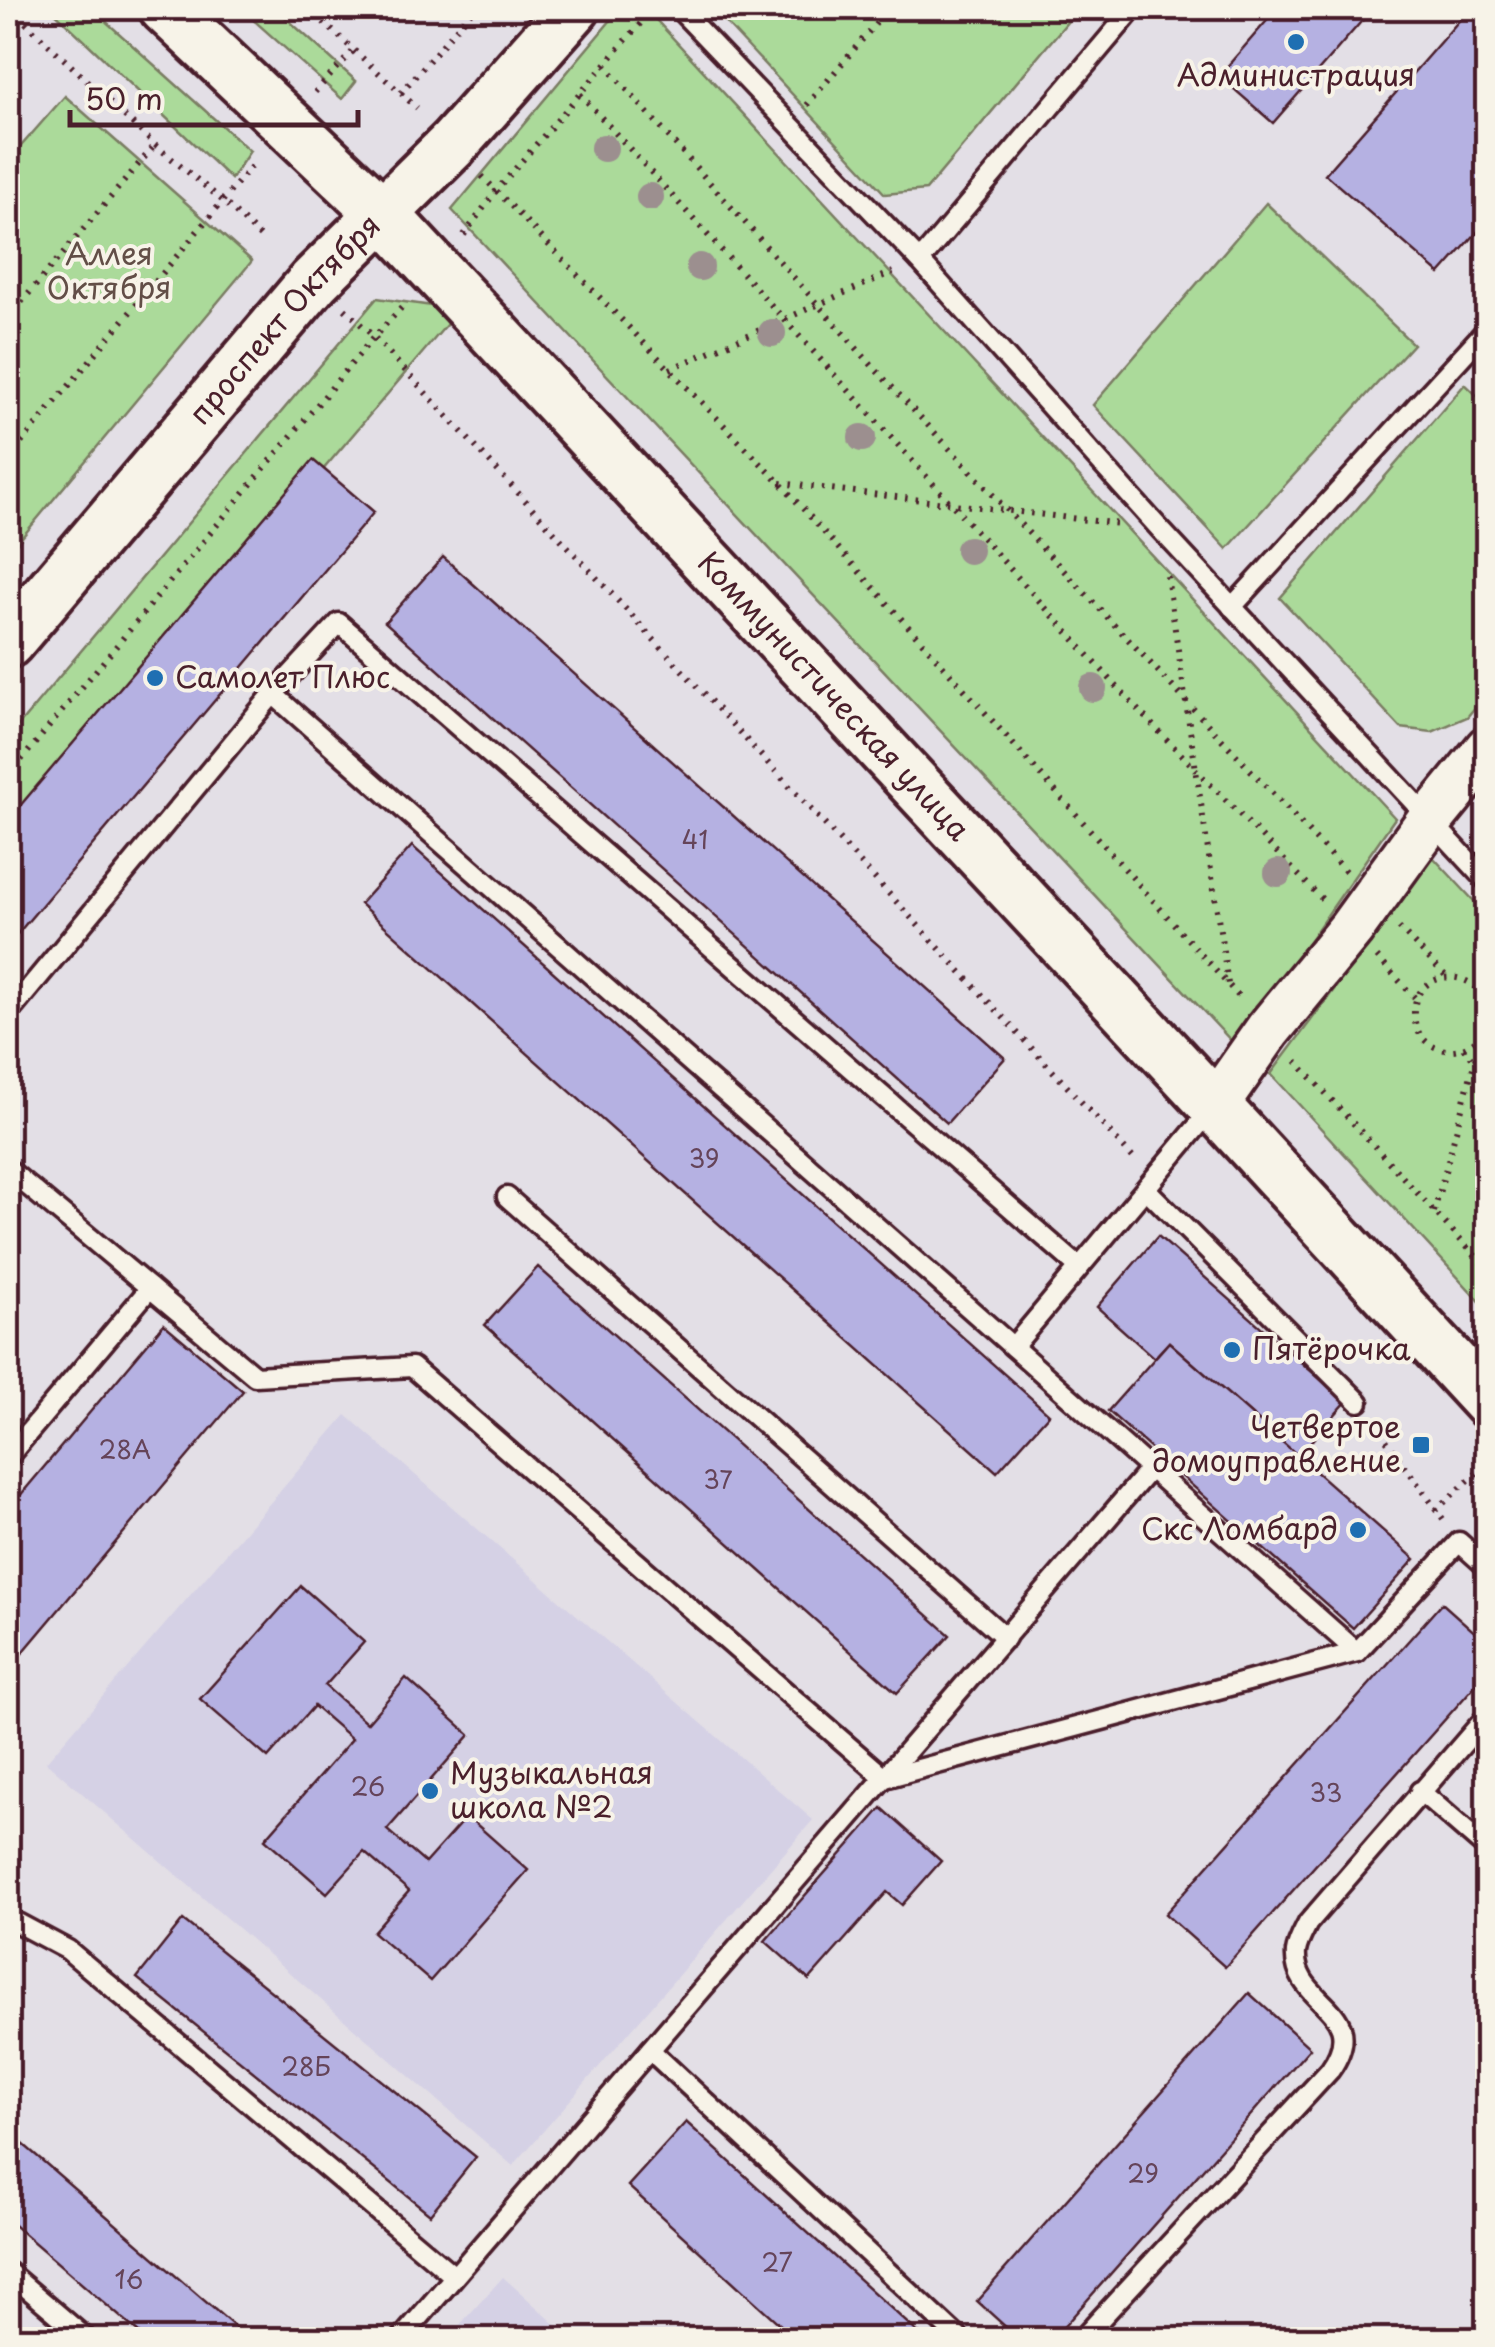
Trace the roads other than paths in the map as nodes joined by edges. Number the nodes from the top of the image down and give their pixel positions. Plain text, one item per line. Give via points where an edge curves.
1 (164, 8) edge
2 (574, 8) edge
3 (678, 8) edge
4 (1134, 8) edge
5 (383, 214) junction
6 (920, 261) junction
7 (1488, 328) edge
8 (1232, 608) junction
9 (8, 642) edge
10 (273, 694) junction
11 (1488, 749) edge
12 (1430, 820) junction
13 (1488, 882) edge
14 (8, 1014) edge
15 (1215, 1106) junction
16 (8, 1170) edge
17 (1149, 1184) junction
18 (507, 1197) dead end
19 (1079, 1267) junction
20 (150, 1288) junction
21 (1013, 1347) junction
22 (1359, 1402) road end
23 (1488, 1402) edge
24 (8, 1458) edge
25 (1150, 1470) junction
26 (1488, 1568) edge
27 (1006, 1638) junction
28 (1357, 1652) junction
29 (1488, 1714) edge
30 (885, 1778) junction
31 (1420, 1791) junction
32 (1488, 1850) edge
33 (8, 1918) edge
34 (650, 2050) junction
35 (8, 2272) edge
36 (454, 2276) junction
37 (88, 2340) edge
38 (400, 2340) edge
39 (961, 2340) edge
40 (1081, 2340) edge

1 - 5 main road, Коммунистическая улица
2 - 5 main road, проспект Октября
3 - 6 lane
4 - 6 lane
5 - 9 main road, проспект Октября via 314,281
5 - 15 main road, Коммунистическая улица
6 - 8 lane
7 - 8 lane
8 - 12 lane
10 - 14 lane
10 - 19 lane via 338,623
10 - 21 lane
11 - 12 street
12 - 13 lane
12 - 15 street
15 - 17 lane
15 - 23 main road, Коммунистическая улица
16 - 20 lane
17 - 19 lane
17 - 22 lane
18 - 27 lane
19 - 21 lane
20 - 24 lane
20 - 30 lane via 255,1376 412,1367
21 - 25 lane
25 - 27 lane
25 - 28 lane
26 - 28 lane via 1459,1542
27 - 30 lane
28 - 30 lane
29 - 31 lane
30 - 34 lane
31 - 32 lane
31 - 40 lane via 1308,1922 1296,1952 1301,1980 1338,2019 1340,2055
33 - 36 lane via 68,1950
34 - 36 lane
34 - 39 lane
35 - 37 lane
36 - 38 lane

